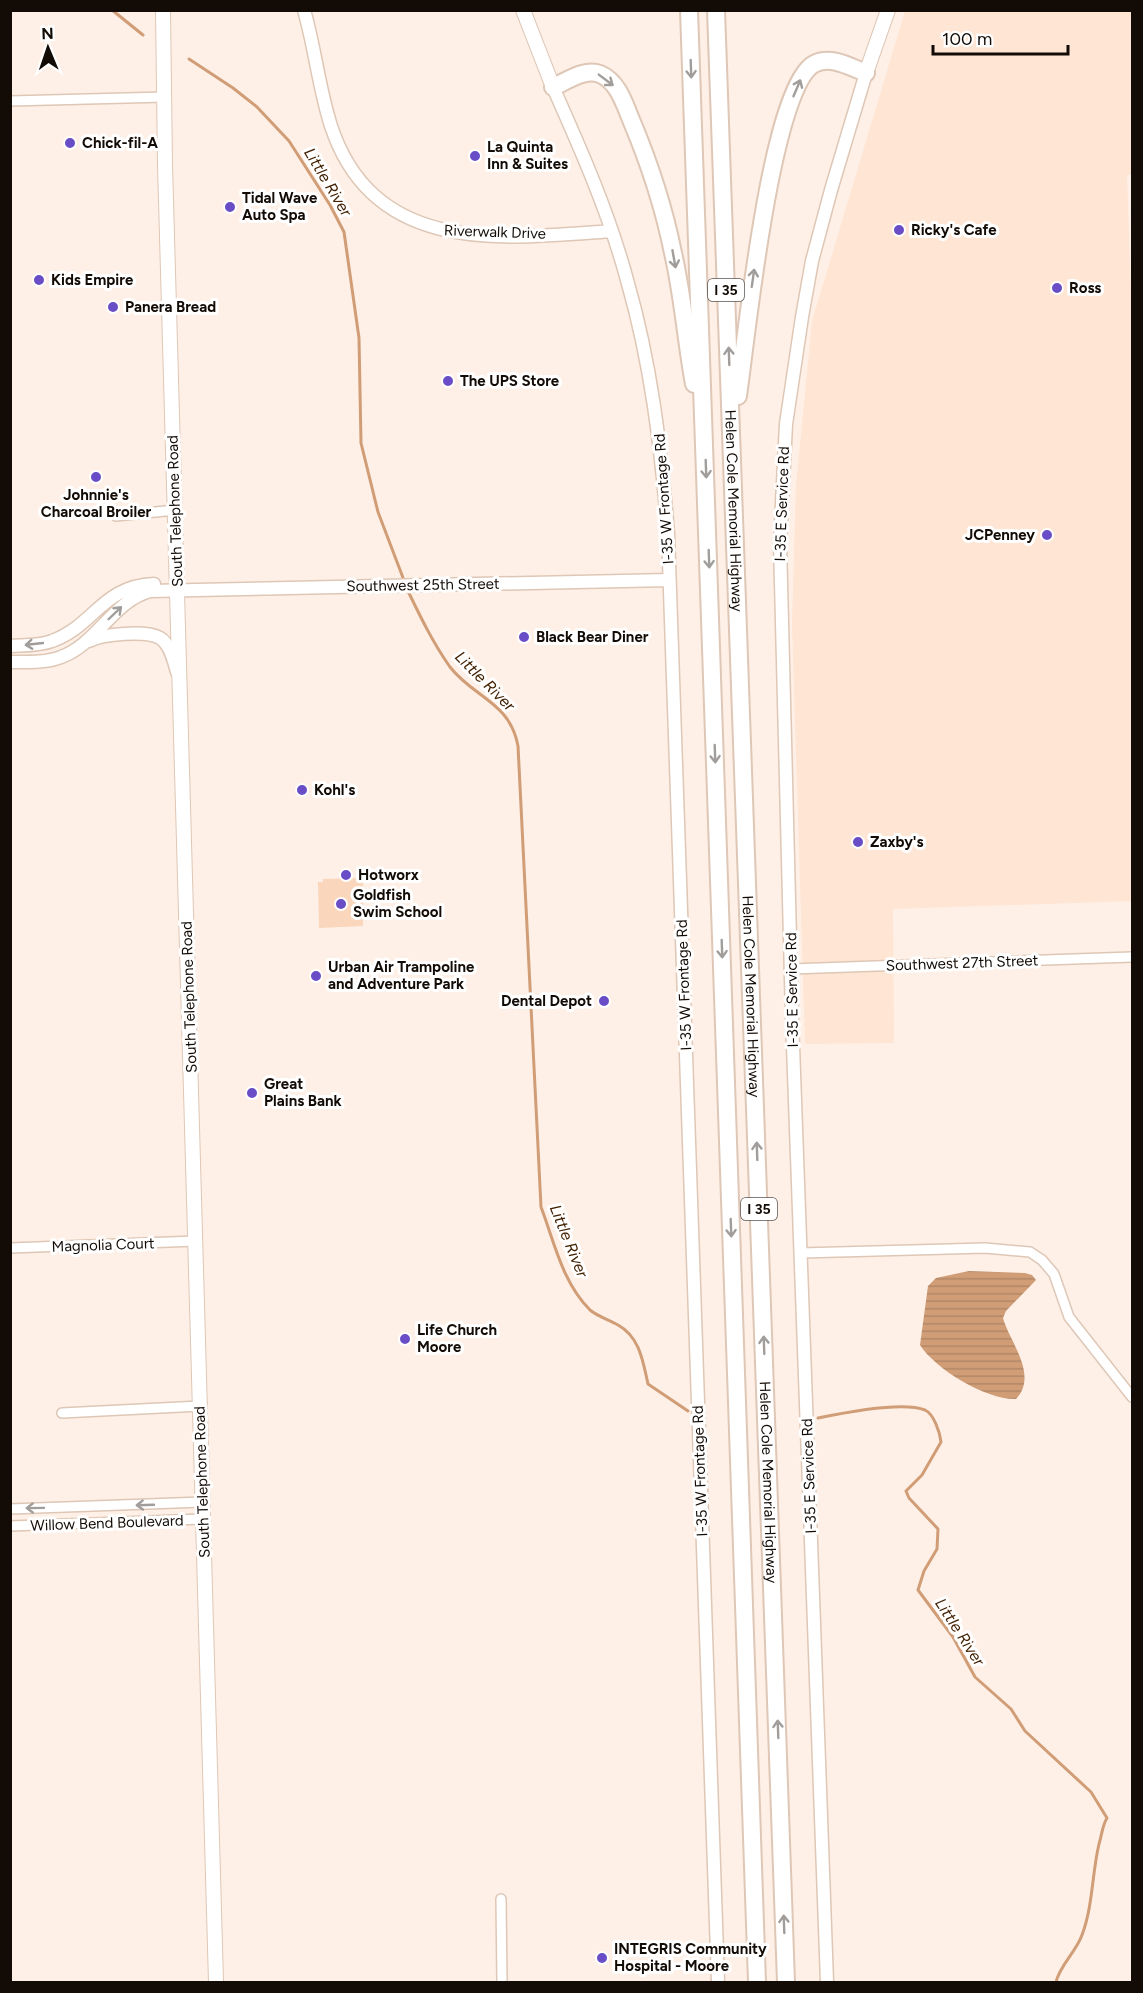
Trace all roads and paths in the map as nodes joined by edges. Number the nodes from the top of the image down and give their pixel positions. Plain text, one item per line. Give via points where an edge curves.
1 (164, 10) edge
2 (304, 10) edge
3 (523, 10) edge
4 (689, 10) edge
5 (716, 10) edge
6 (888, 10) edge
7 (866, 73) junction
8 (553, 87) junction
9 (165, 97) junction
10 (10, 101) edge
11 (612, 231) junction
12 (732, 435) junction
13 (704, 437) junction
14 (175, 510) junction
15 (116, 516) dead end
16 (669, 580) junction
17 (178, 590) junction
18 (82, 644) junction
19 (10, 646) edge
20 (10, 662) edge
21 (180, 678) junction
22 (1132, 957) edge
23 (791, 969) junction
24 (196, 1241) junction
25 (10, 1248) edge
26 (801, 1253) junction
27 (1132, 1398) edge
28 (200, 1406) junction
29 (62, 1413) dead end
30 (203, 1502) junction
31 (10, 1509) edge
32 (203, 1519) junction
33 (10, 1526) edge
34 (501, 1899) dead end
35 (216, 1983) edge
36 (502, 1983) edge
37 (718, 1983) edge
38 (757, 1983) edge
39 (786, 1983) edge
40 (827, 1983) edge

1 - 9 main road, South Telephone Road
2 - 11 street, Riverwalk Drive via 337,141 365,187 390,209 418,224 458,232 506,235
3 - 8 main road, I-35 W Frontage Rd
4 -> 13 highway, Helen Cole Memorial Highway / I 35
12 -> 5 highway, Helen Cole Memorial Highway / I 35
6 - 7 main road, I-35 E Service Rd
12 -> 7 highway via 767,190 794,92 804,73 822,61
7 - 23 street, I-35 E Service Rd via 812,261 784,447 780,561
8 - 11 street, I-35 W Frontage Rd
8 -> 13 highway via 580,74 597,73 611,82 624,104 664,213
9 - 10 street
9 - 14 main road, South Telephone Road
11 - 16 street, I-35 W Frontage Rd via 654,399 664,483
39 -> 12 highway, Helen Cole Memorial Highway / I 35
13 -> 38 highway, Helen Cole Memorial Highway / I 35
14 - 15 street
14 - 17 main road, South Telephone Road
16 - 17 street, Southwest 25th Street
16 - 37 street, I-35 W Frontage Rd
18 -> 17 street via 136,595
17 -> 19 street via 161,584 124,588 64,635 41,644
17 - 21 main road, South Telephone Road
18 - 20 street via 60,658
18 - 21 street via 97,637 117,635 147,634 161,638
21 - 24 main road, South Telephone Road
22 - 23 street, Southwest 27th Street
23 - 26 street, I-35 E Service Rd
24 - 25 street, Magnolia Court
24 - 28 main road, South Telephone Road
26 - 27 street via 985,1248 1030,1252 1054,1274 1069,1317
26 - 40 street, I-35 E Service Rd
28 - 29 street
28 - 30 main road, South Telephone Road
30 -> 31 street, Willow Bend Boulevard
30 - 32 main road, South Telephone Road
32 - 33 street, Willow Bend Boulevard
32 - 35 main road, South Telephone Road
34 - 36 street

